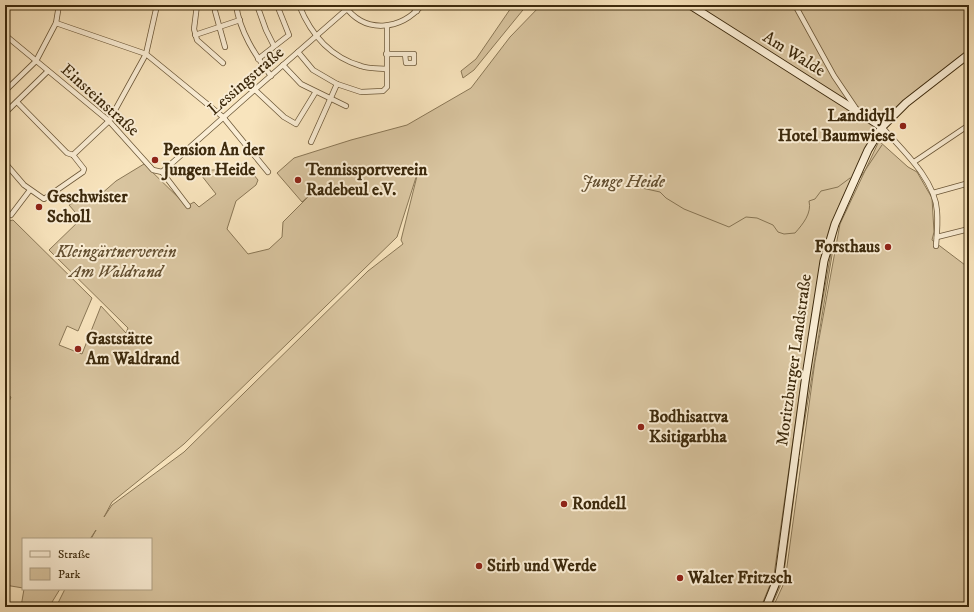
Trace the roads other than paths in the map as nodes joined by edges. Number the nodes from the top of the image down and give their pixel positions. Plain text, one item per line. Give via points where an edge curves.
1 (59, 5) edge
2 (157, 5) edge
3 (197, 5) edge
4 (236, 5) edge
5 (257, 5) edge
6 (277, 5) edge
7 (299, 5) edge
8 (410, 5) edge
9 (422, 5) edge
10 (690, 5) edge
11 (794, 5) edge
12 (346, 7) edge
13 (215, 11) dead end
14 (417, 11) junction
15 (240, 20) junction
16 (56, 24) junction
17 (387, 26) junction
18 (219, 28) junction
19 (5, 35) edge
20 (195, 35) junction
21 (316, 37) junction
22 (274, 46) junction
23 (225, 47) dead end
24 (298, 52) junction
25 (146, 54) junction
26 (386, 54) junction
27 (405, 54) dead end
28 (969, 54) edge
29 (258, 59) junction
30 (36, 61) junction
31 (223, 63) dead end
32 (283, 65) junction
33 (386, 69) junction
34 (48, 71) junction
35 (271, 76) junction
36 (337, 84) junction
37 (254, 90) junction
38 (5, 91) edge
39 (315, 93) junction
40 (330, 100) junction
41 (17, 102) junction
42 (346, 106) dead end
43 (858, 111) junction
44 (5, 113) edge
45 (223, 117) junction
46 (109, 121) junction
47 (969, 125) edge
48 (882, 127) junction
49 (311, 142) dead end
50 (73, 155) junction
51 (914, 162) junction
52 (5, 163) edge
53 (162, 172) junction
54 (268, 172) dead end
55 (969, 183) edge
56 (30, 190) junction
57 (933, 193) junction
58 (188, 206) dead end
59 (11, 215) dead end
60 (969, 229) edge
61 (937, 237) junction
62 (936, 246) dead end
63 (766, 607) edge

1 - 16 street
2 - 25 street
3 - 20 street
4 - 15 street
5 - 22 street
6 - 22 street via 289,34
7 - 21 street
8 - 14 street
9 - 14 street
10 - 43 main road, Am Walde
11 - 43 street via 834,76
12 - 17 street via 363,21
12 - 21 street, Lessingstraße
13 - 18 street
14 - 17 street via 408,19
15 - 18 street
15 - 29 street
16 - 25 street
16 - 30 street
17 - 26 street
18 - 20 street
18 - 23 street
19 - 30 street, Einsteinstraße
20 - 31 street via 197,40
21 - 24 street, Lessingstraße
21 - 33 street via 325,47 362,67
22 - 29 street
24 - 32 street, Lessingstraße
24 - 36 street via 313,70
25 - 45 street
25 - 46 street
26 - 27 street
26 - 33 street
28 - 48 main road, Moritzburger Landstraße via 906,103
29 - 35 street
30 - 34 street, Einsteinstraße
30 - 38 street
32 - 35 street, Lessingstraße
32 - 39 street via 301,84
33 - 36 street via 386,89 383,91 361,92
34 - 41 street
34 - 46 street, Einsteinstraße
35 - 37 street, Lessingstraße
36 - 40 street
37 - 39 street via 284,117 296,124
37 - 45 street, Lessingstraße
39 - 40 street
40 - 42 street
40 - 49 street
41 - 44 street
41 - 50 street via 66,153
43 - 48 main road, Am Walde
45 - 53 street, Lessingstraße
45 - 54 street
46 - 50 street
46 - 53 street, Einsteinstraße via 153,170
47 - 51 street
48 - 51 street
48 - 63 main road, Moritzburger Landstraße via 849,190 824,260 779,575
50 - 56 street via 83,166 83,172 44,199
51 - 57 street
52 - 56 street
53 - 58 street, Einsteinstraße
55 - 57 street
56 - 59 street
57 - 61 street via 937,211
60 - 61 street
61 - 62 street

